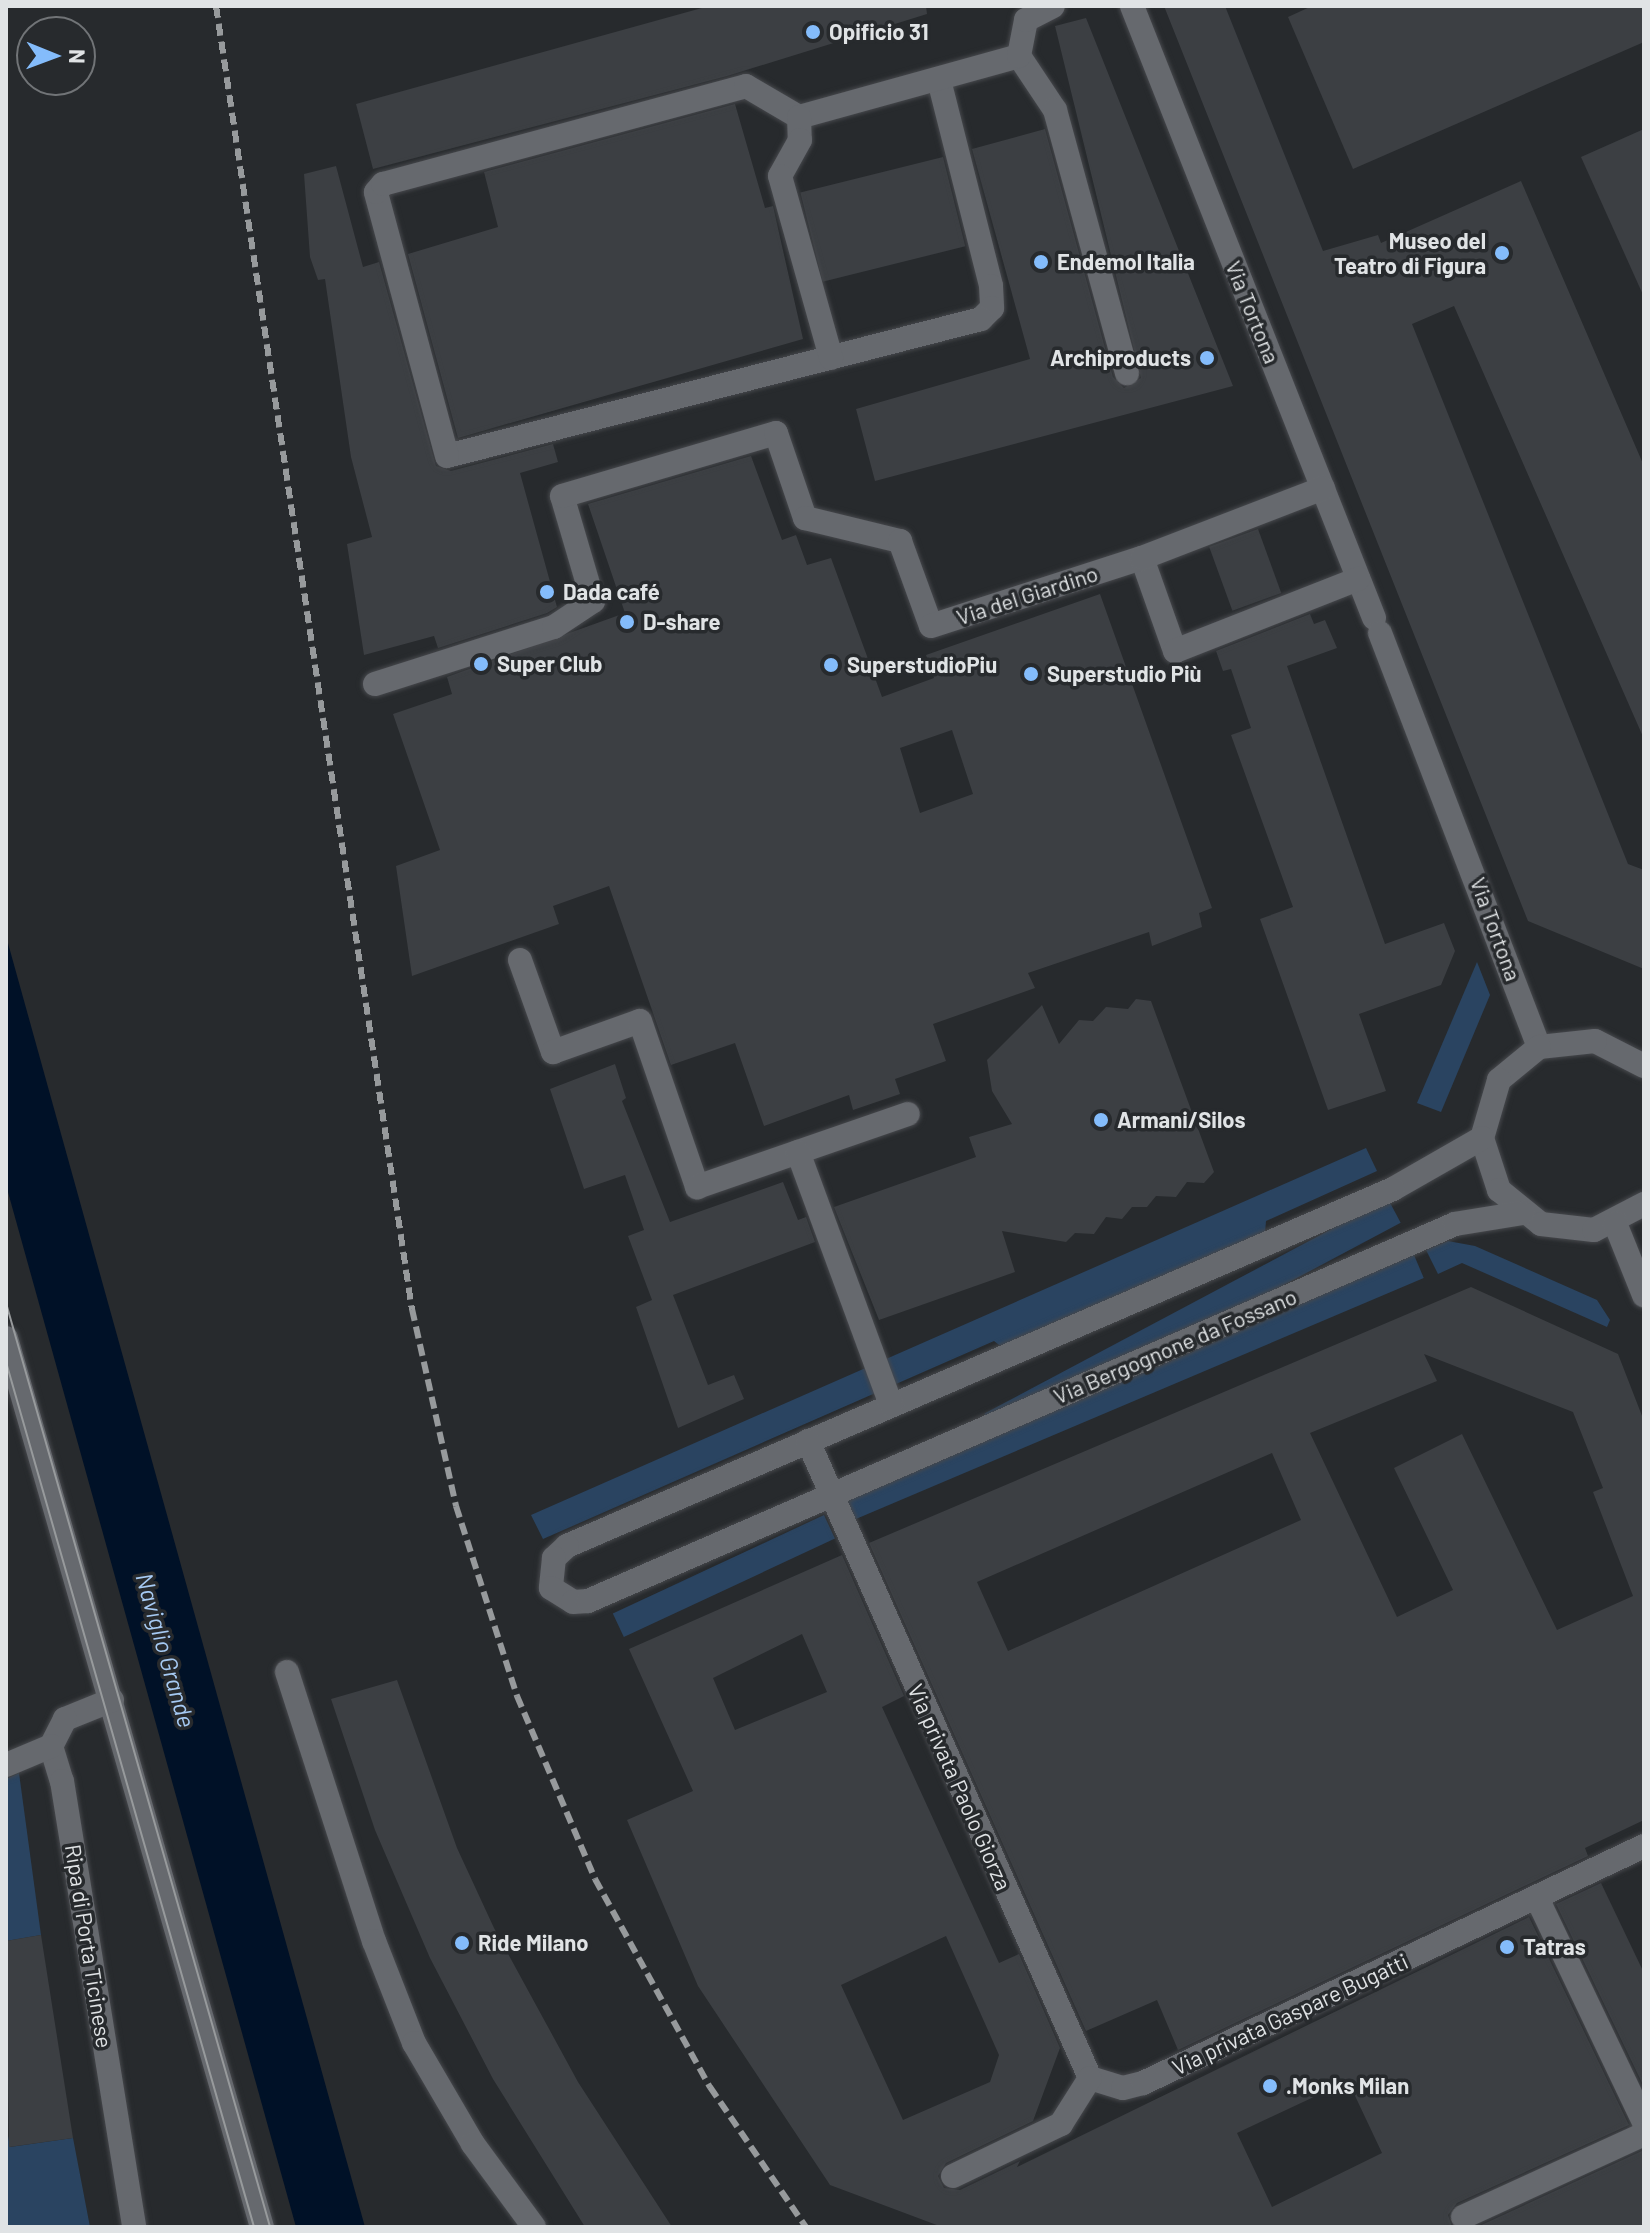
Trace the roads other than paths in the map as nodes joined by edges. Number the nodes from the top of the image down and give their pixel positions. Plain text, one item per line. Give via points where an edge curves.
1 (1053, 6) edge
2 (1132, 6) edge
3 (1019, 56) junction
4 (939, 80) junction
5 (799, 117) junction
6 (831, 358) junction
7 (1127, 373) dead end
8 (1323, 488) junction
9 (1142, 558) junction
10 (1358, 579) junction
11 (375, 684) dead end
12 (520, 960) dead end
13 (1539, 1047) junction
14 (1644, 1066) edge
15 (908, 1114) dead end
16 (1482, 1138) junction
17 (798, 1152) junction
18 (1644, 1204) edge
19 (1522, 1213) junction
20 (1615, 1223) junction
21 (1644, 1295) edge
22 (6, 1338) edge
23 (891, 1405) junction
24 (808, 1441) junction
25 (832, 1495) junction
26 (287, 1672) dead end
27 (112, 1700) junction
28 (51, 1746) junction
29 (6, 1765) edge
30 (1644, 1846) edge
31 (1537, 1898) junction
32 (1090, 2078) junction
33 (1644, 2122) edge
34 (1644, 2134) edge
35 (953, 2176) dead end
36 (1463, 2217) dead end
37 (134, 2227) edge
38 (262, 2227) edge
39 (534, 2227) edge

1 - 3 street via 1026,20
2 - 8 street, Via Tortona
3 - 4 street
3 - 7 street via 1055,110
4 - 5 street
4 - 6 street via 992,308 981,319
5 - 6 street via 800,140 780,176
5 - 6 street via 746,86 383,184 376,192 447,456
8 - 9 street, Via del Giardino
8 - 10 street, Via Tortona
9 - 10 street via 1175,651
9 - 11 street, Via del Giardino via 931,626 900,541 805,518 776,433 562,496 593,601 554,627
10 - 13 street, Via Tortona
12 - 17 street via 553,1052 640,1021 697,1187
13 - 14 street via 1595,1041
13 - 16 street via 1499,1080
15 - 17 street
16 - 19 street via 1493,1180
16 - 23 street, Via Bergognone da Fossano via 1393,1189
17 - 23 street
18 - 20 street
19 - 20 street via 1562,1230
19 - 25 street, Via Bergognone da Fossano via 1455,1224
20 - 21 street
22 - 27 street
23 - 24 street, Via Bergognone da Fossano
24 - 25 street
24 - 25 street, Via Bergognone da Fossano via 567,1546 554,1558 551,1588 573,1602 588,1601
25 - 32 street, Via privata Paolo Giorza
26 - 39 street via 374,1941 414,2043 473,2144
27 - 28 street via 65,1719
27 - 38 street
28 - 29 street
28 - 37 street, Ripa di Porta Ticinese via 62,1781
30 - 31 street, Via privata Gaspare Bugatti
31 - 32 street, Via privata Gaspare Bugatti via 1143,2083 1123,2088
31 - 33 street
32 - 35 street via 1061,2124
34 - 36 street

